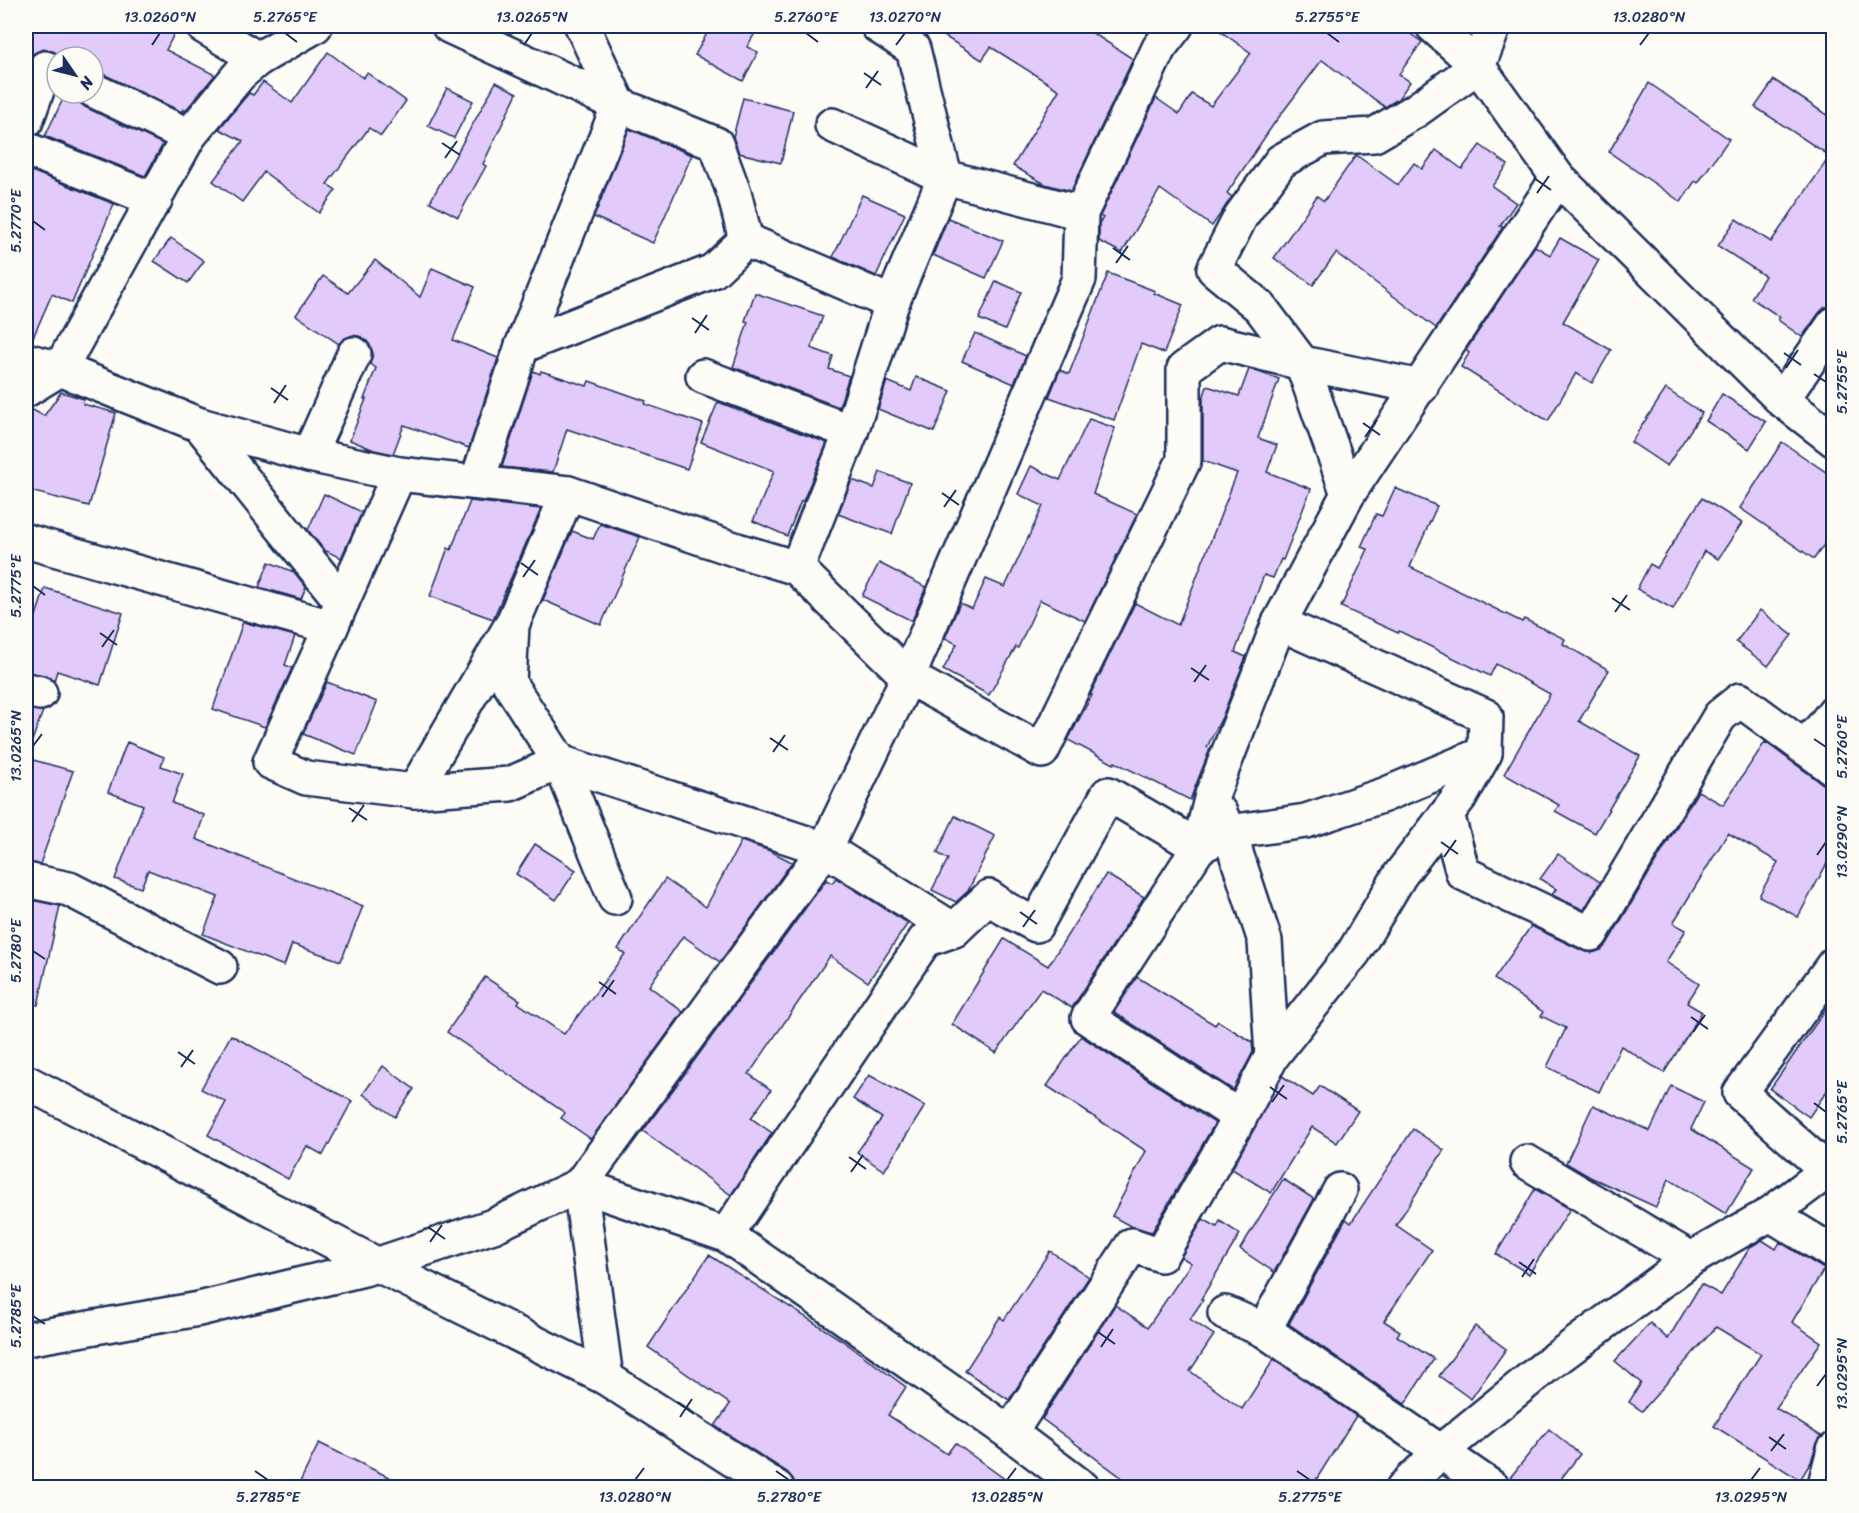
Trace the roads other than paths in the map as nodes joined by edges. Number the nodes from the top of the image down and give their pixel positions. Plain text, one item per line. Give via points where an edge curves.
1 (203, 26) edge
2 (315, 26) edge
3 (449, 26) edge
4 (582, 26) edge
5 (878, 26) edge
6 (1176, 26) edge
7 (1433, 26) edge
8 (1494, 26) edge
9 (918, 37) edge
10 (258, 58) junction
11 (1478, 66) junction
12 (42, 67) edge
13 (105, 96) edge
14 (619, 105) junction
15 (26, 121) edge
16 (832, 125) dead end
17 (189, 136) junction
18 (26, 149) edge
19 (945, 177) junction
20 (1558, 178) junction
21 (154, 200) junction
22 (1082, 213) junction
23 (746, 240) junction
24 (892, 303) junction
25 (1833, 324) edge
26 (522, 346) junction
27 (354, 354) dead end
28 (26, 360) edge
29 (1302, 363) junction
30 (60, 369) junction
31 (703, 376) dead end
32 (1420, 387) junction
33 (26, 390) edge
34 (1782, 400) junction
35 (200, 425) junction
36 (851, 432) junction
37 (1833, 440) edge
38 (309, 455) junction
39 (399, 474) junction
40 (477, 482) junction
41 (568, 493) junction
42 (1348, 494) junction
43 (26, 541) edge
44 (796, 568) junction
45 (336, 615) junction
46 (1280, 623) junction
47 (512, 625) junction
48 (908, 677) junction
49 (1833, 712) edge
50 (1803, 747) junction
51 (1485, 753) junction
52 (560, 762) junction
53 (1833, 769) edge
54 (414, 790) junction
55 (1212, 795) junction
56 (1447, 814) junction
57 (1228, 832) junction
58 (1199, 847) junction
59 (825, 849) junction
60 (26, 880) edge
61 (615, 898) dead end
62 (954, 930) junction
63 (1833, 964) edge
64 (220, 967) dead end
65 (1272, 1056) junction
66 (26, 1082) edge
67 (1240, 1116) junction
68 (1527, 1162) dead end
69 (1831, 1168) edge
70 (580, 1185) junction
71 (1340, 1190) dead end
72 (1770, 1214) junction
73 (726, 1235) junction
74 (1833, 1253) edge
75 (1691, 1259) junction
76 (376, 1264) junction
77 (1225, 1313) dead end
78 (1264, 1330) junction
79 (26, 1339) edge
80 (606, 1378) junction
81 (1010, 1433) junction
82 (1833, 1450) edge
83 (1441, 1451) junction
84 (777, 1488) edge
85 (1083, 1488) edge
86 (1403, 1488) edge
87 (1493, 1488) edge
88 (1824, 1488) edge

1 - 10 street
2 - 10 street
3 - 14 street
4 - 14 street
5 - 9 street
6 - 22 street via 1159,48
7 - 11 street
8 - 11 street
9 - 19 street
10 - 17 street
11 - 20 street
11 - 29 street via 1374,135 1323,138 1281,161 1241,216 1214,268 1260,307
12 - 15 street
13 - 17 street
14 - 23 street via 716,144
14 - 26 street
16 - 19 street
17 - 21 street
18 - 21 street
19 - 22 street
19 - 24 street
20 - 32 street
20 - 34 street
21 - 30 street
22 - 48 street via 1079,279
23 - 24 street
23 - 26 street via 713,271
24 - 36 street
25 - 34 street
26 - 40 street
27 - 38 street
28 - 30 street
29 - 32 street
29 - 42 street
29 - 48 street via 1220,343 1184,369 1184,460 1042,751
30 - 33 street
30 - 35 street
31 - 36 street
32 - 42 street
34 - 37 street
35 - 38 street
35 - 45 street
36 - 44 street
38 - 39 street
39 - 40 street
39 - 45 street
40 - 41 street
41 - 44 street
41 - 47 street
42 - 46 street
43 - 45 street
44 - 48 street
45 - 54 street via 270,762 306,778
46 - 51 street via 1486,717
46 - 55 street
47 - 52 street via 509,683
47 - 54 street
48 - 59 street
49 - 50 street
50 - 53 street
50 - 56 street via 1740,700 1720,716 1592,934 1463,873
51 - 56 street
51 - 57 street via 1384,795 1306,821
52 - 54 street via 510,784
52 - 59 street
52 - 61 street
55 - 57 street
55 - 58 street
56 - 65 street via 1400,875 1354,952
57 - 58 street
57 - 65 street via 1265,941
58 - 62 street via 1108,794 1036,925 988,897
58 - 67 street via 1088,1018
59 - 62 street
59 - 70 street
60 - 64 street via 69,889
62 - 73 street via 925,940
63 - 69 street via 1740,1093
65 - 67 street
66 - 76 street
67 - 81 street via 1161,1255 1132,1245
68 - 75 street
69 - 72 street
70 - 73 street
70 - 76 street via 493,1226
70 - 80 street
71 - 78 street
72 - 74 street
72 - 75 street
73 - 81 street
75 - 83 street via 1546,1366
76 - 79 street via 199,1309
76 - 80 street
77 - 78 street
78 - 83 street
80 - 84 street
81 - 85 street
82 - 88 street
83 - 86 street
83 - 87 street

